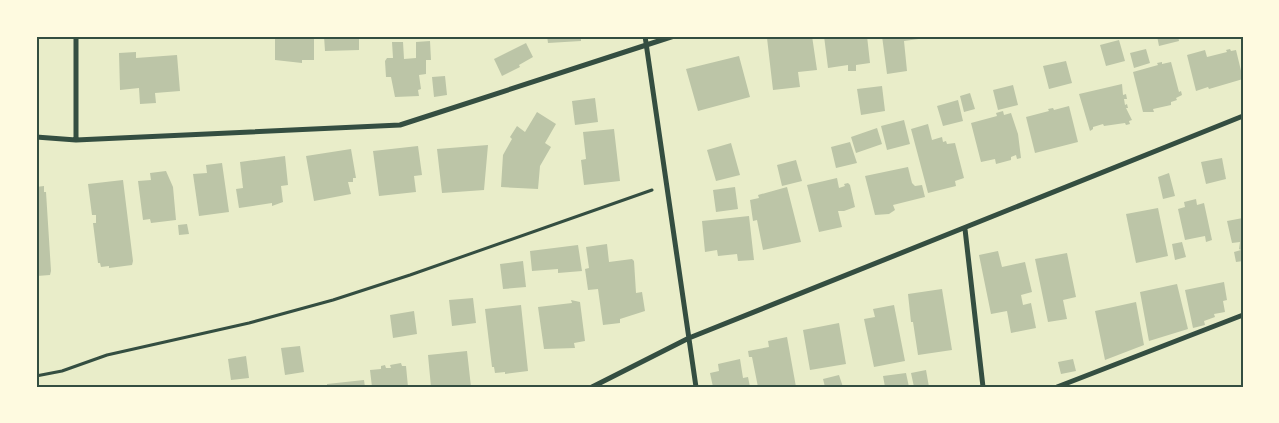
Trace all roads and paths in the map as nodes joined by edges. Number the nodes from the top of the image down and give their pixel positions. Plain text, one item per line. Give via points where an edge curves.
1 (76, 36) edge
2 (646, 36) edge
3 (674, 36) edge
4 (646, 44) junction
5 (1243, 116) edge
6 (36, 137) edge
7 (76, 140) junction
8 (667, 186) junction
9 (965, 229) junction
10 (1243, 316) edge
11 (690, 338) junction
12 (36, 376) edge
13 (592, 387) edge
14 (696, 387) edge
15 (983, 387) edge
16 (1057, 387) edge

1 - 7 street
2 - 4 street
3 - 4 street
4 - 7 street via 400,125
4 - 8 street
5 - 9 street
6 - 7 street
8 - 11 street
8 - 12 path via 333,300 107,355 62,371
9 - 11 street
9 - 15 street
10 - 16 street
11 - 13 street
11 - 14 street

